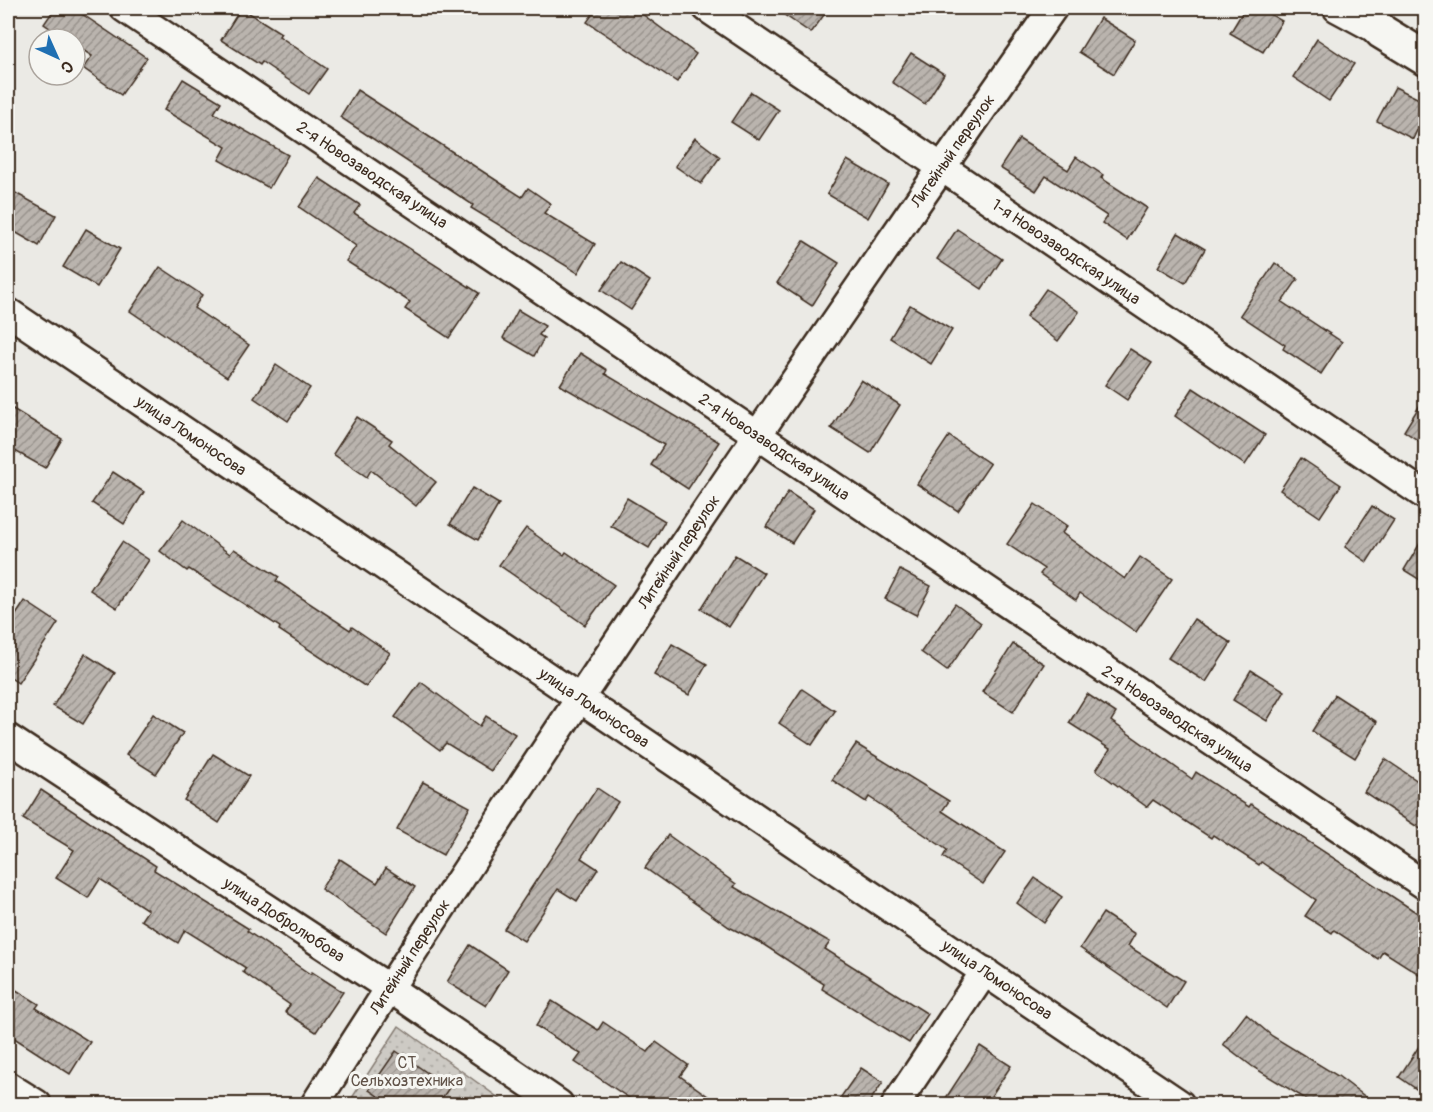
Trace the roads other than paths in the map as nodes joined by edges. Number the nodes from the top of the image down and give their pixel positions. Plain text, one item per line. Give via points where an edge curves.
1 (124, 8) edge
2 (707, 8) edge
3 (1053, 8) edge
4 (1337, 8) edge
5 (1359, 8) edge
6 (1382, 32) junction
7 (1425, 59) edge
8 (941, 168) junction
9 (8, 312) edge
10 (757, 435) junction
11 (1425, 496) edge
12 (581, 698) junction
13 (8, 738) edge
14 (1425, 886) edge
15 (985, 971) junction
16 (389, 988) junction
17 (8, 1086) edge
18 (36, 1104) edge
19 (315, 1104) edge
20 (559, 1104) edge
21 (896, 1104) edge
22 (1180, 1104) edge

1 - 10 street, 2-я Новозаводская улица
2 - 8 street, 1-я Новозаводская улица
3 - 8 street, Литейный переулок
4 - 6 street
5 - 6 main road
6 - 7 main road
8 - 10 street, Литейный переулок
8 - 11 street, 1-я Новозаводская улица
9 - 12 street, улица Ломоносова
10 - 12 street, Литейный переулок
10 - 14 street, 2-я Новозаводская улица
12 - 15 street, улица Ломоносова
12 - 16 street, Литейный переулок
13 - 16 street, улица Добролюбова
15 - 21 street
15 - 22 street, улица Ломоносова
16 - 19 street, Литейный переулок
16 - 20 street, улица Добролюбова
17 - 18 street

